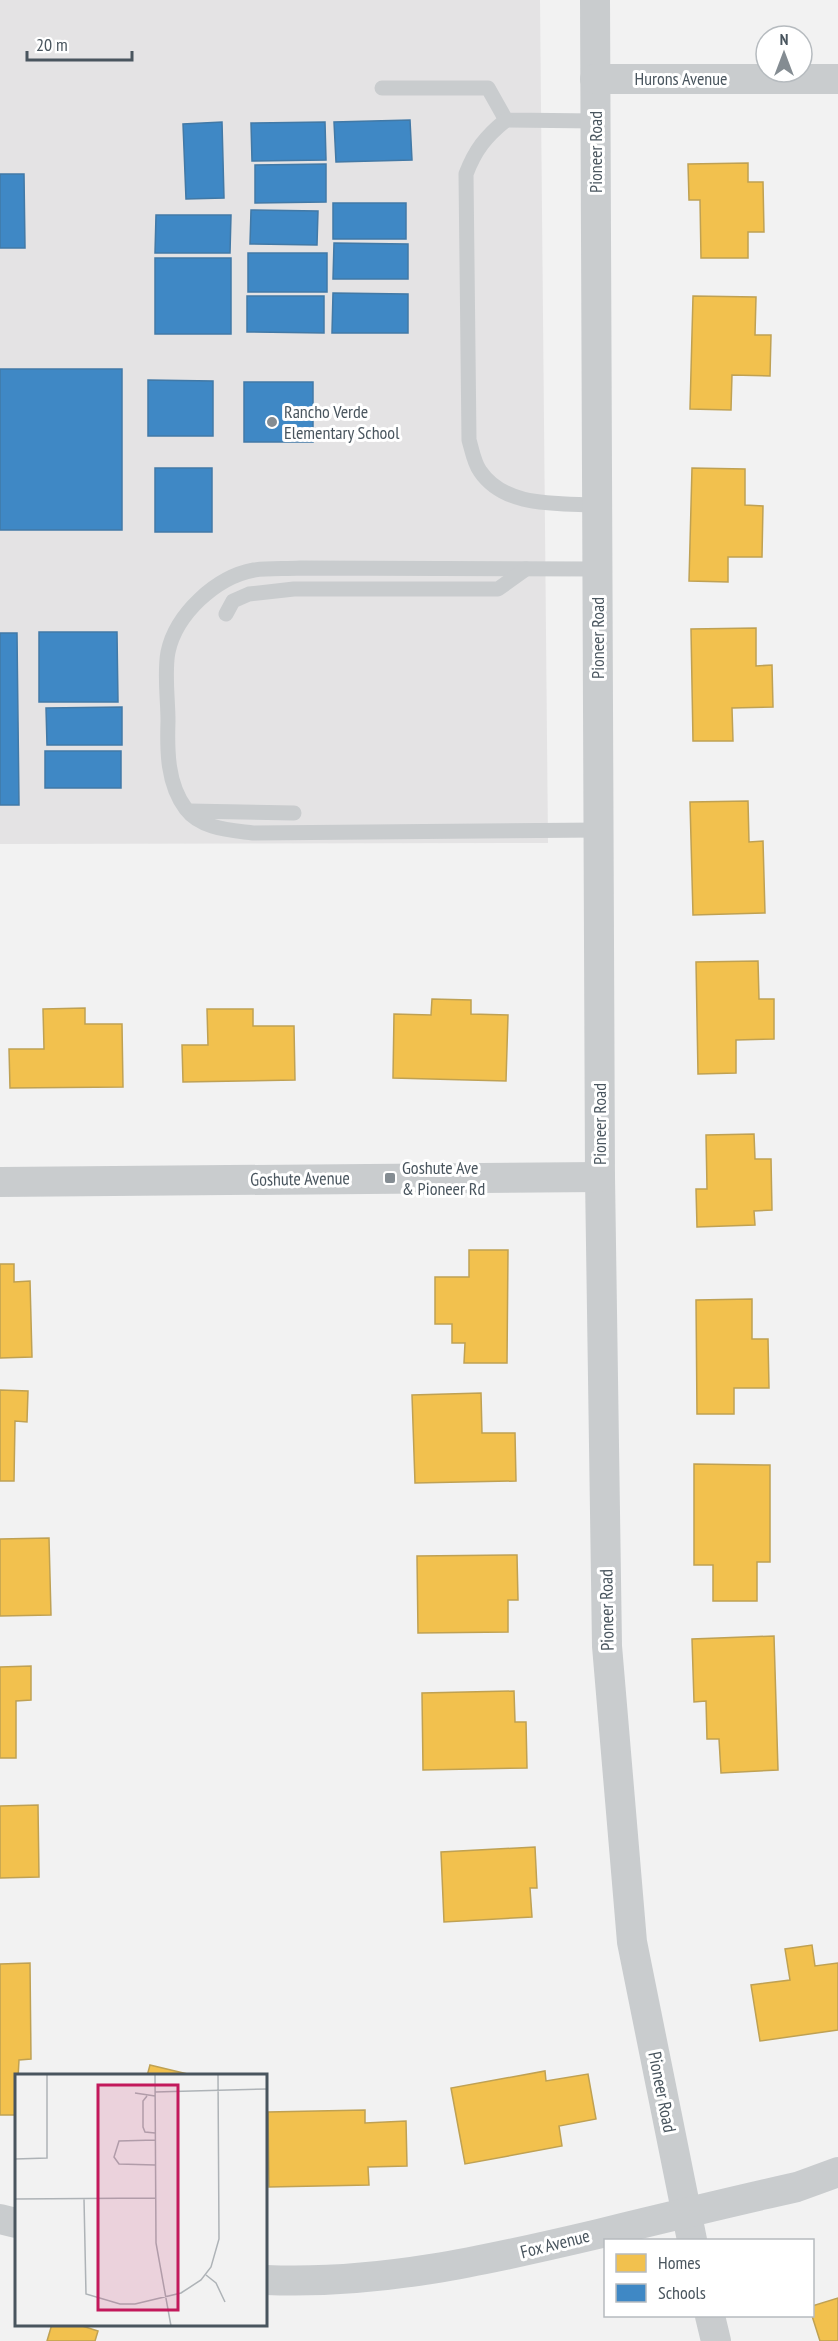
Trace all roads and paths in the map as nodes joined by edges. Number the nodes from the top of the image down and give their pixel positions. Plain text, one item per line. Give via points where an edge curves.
1 (595, 0) edge
2 (595, 79) junction
3 (838, 79) edge
4 (382, 88) dead end
5 (506, 120) junction
6 (596, 121) junction
7 (597, 505) junction
8 (526, 569) junction
9 (597, 569) junction
10 (226, 614) dead end
11 (186, 810) junction
12 (294, 813) dead end
13 (598, 830) junction
14 (600, 1177) junction
15 (0, 1182) edge
16 (838, 2172) edge
17 (0, 2218) edge
18 (15, 2223) edge
19 (689, 2227) edge
20 (619, 2239) edge
21 (604, 2242) edge
22 (267, 2280) edge
23 (710, 2317) edge
24 (717, 2341) edge

1 - 2 street, Pioneer Road
2 - 3 street, Hurons Avenue
2 - 6 street, Pioneer Road
4 - 5 lane via 488,88
5 - 6 lane
5 - 7 lane via 475,151 466,174 469,440 478,470 495,489 518,498
6 - 7 street, Pioneer Road
7 - 9 street, Pioneer Road
8 - 9 lane
8 - 10 lane via 498,589 294,589 249,594 233,601
8 - 11 lane via 253,570 219,584 179,623 168,652 167,751 171,778
9 - 13 street, Pioneer Road
11 - 12 lane
11 - 13 lane via 215,828 253,833
13 - 14 street, Pioneer Road
14 - 15 street, Goshute Avenue
14 - 19 street, Pioneer Road via 607,1646 632,1942
16 - 19 street, Fox Avenue
17 - 18 street
19 - 20 street, Fox Avenue
21 - 22 street, Fox Avenue via 374,2277 311,2282
23 - 24 street

